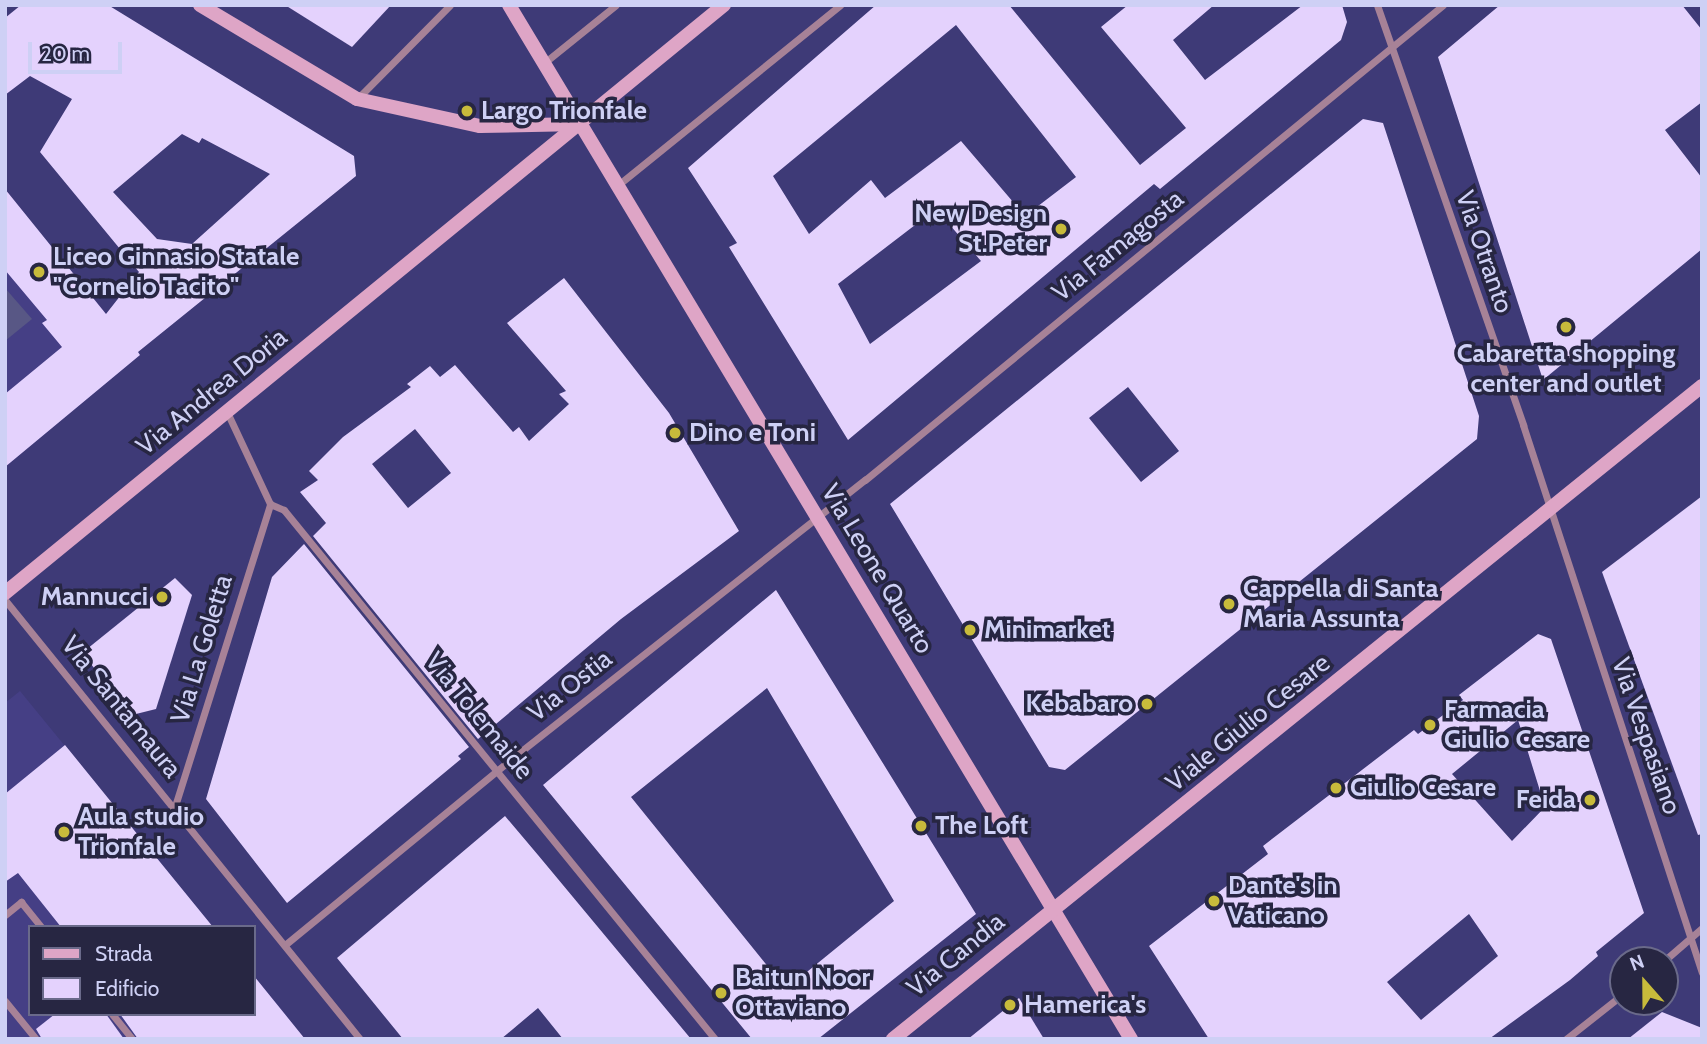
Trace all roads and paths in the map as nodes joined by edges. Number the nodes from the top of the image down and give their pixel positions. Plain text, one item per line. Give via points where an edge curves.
1 (200, 5) edge
2 (450, 5) edge
3 (509, 5) edge
4 (616, 5) edge
5 (724, 5) edge
6 (840, 5) edge
7 (1377, 5) edge
8 (1443, 5) edge
9 (1390, 48) junction
10 (544, 63) junction
11 (358, 99) junction
12 (581, 124) junction
13 (618, 185) junction
14 (1702, 386) edge
15 (227, 412) junction
16 (270, 504) junction
17 (1549, 513) junction
18 (818, 517) junction
19 (5, 593) edge
20 (5, 600) edge
21 (497, 771) junction
22 (175, 806) junction
23 (1050, 909) junction
24 (5, 915) edge
25 (39, 925) edge
26 (1702, 928) edge
27 (1690, 938) junction
28 (286, 944) junction
29 (1679, 948) edge
30 (1702, 973) edge
31 (5, 1001) edge
32 (1609, 1005) edge
33 (114, 1016) edge
34 (36, 1039) edge
35 (132, 1039) edge
36 (360, 1039) edge
37 (715, 1039) edge
38 (893, 1039) edge
39 (1131, 1039) edge
40 (1566, 1039) edge

1 - 11 main road
2 - 11 street
3 - 10 main road
4 - 10 street
5 - 12 main road, Via Andrea Doria
6 - 13 street
7 - 9 street, Via Otranto
8 - 9 street, Via Famagosta
9 - 17 street, Via Otranto
9 - 18 street, Via Famagosta
10 - 12 main road
11 - 12 main road via 480,126
12 - 13 main road, Via Leone Quarto
12 - 15 main road, Via Andrea Doria
13 - 18 main road, Via Leone Quarto
14 - 17 main road, Viale Giulio Cesare
15 - 16 street, Via Tolemaide
15 - 19 main road, Via Andrea Doria
16 - 21 street, Via Tolemaide via 284,510
16 - 22 street, Via La Goletta
17 - 23 main road, Viale Giulio Cesare
17 - 27 street, Via Vespasiano
18 - 21 street, Via Ostia
18 - 23 main road, Via Leone Quarto
20 - 22 street, Via Santamaura
21 - 28 street, Via Ostia
21 - 37 street, Via Tolemaide
22 - 28 street, Via Santamaura
23 - 38 main road, Via Candia
23 - 39 main road, Via Leone Quarto
24 - 25 street via 21,902
26 - 27 street
27 - 29 street
27 - 30 street, Via Vespasiano
28 - 36 street, Via Santamaura
31 - 34 street
32 - 40 street
33 - 35 street

